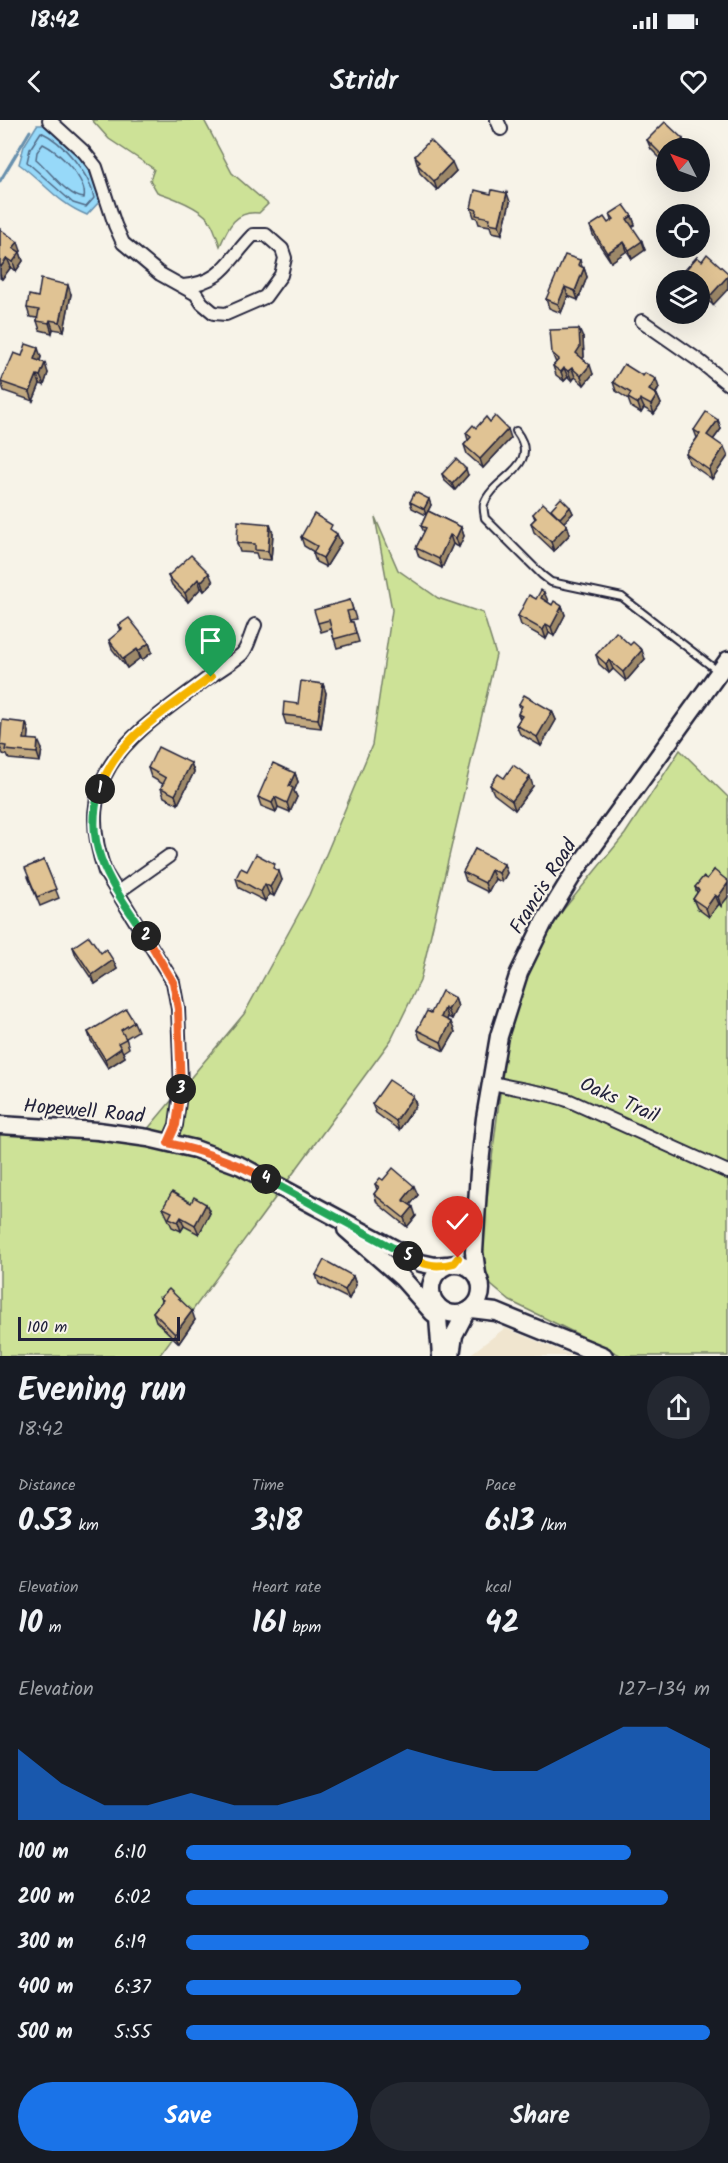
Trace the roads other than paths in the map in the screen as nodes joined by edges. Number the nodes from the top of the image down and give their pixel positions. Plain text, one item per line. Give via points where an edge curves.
1 (49, 120) edge
2 (183, 286) junction
3 (642, 321) dead end
4 (728, 384) edge
5 (516, 431) dead end
6 (255, 625) dead end
7 (724, 666) edge
8 (169, 856) dead end
9 (118, 892) junction
10 (490, 1082) junction
11 (0, 1125) edge
12 (168, 1143) junction
13 (479, 1172) junction
14 (728, 1172) edge
15 (327, 1213) junction
16 (343, 1227) junction
17 (450, 1264) junction
18 (479, 1279) junction
19 (435, 1305) junction
20 (469, 1310) junction
21 (597, 1353) edge
22 (441, 1356) edge
23 (451, 1356) edge

1 - 2 street via 96,167 123,243 160,274
2 - 2 street via 214,313 226,314 266,297 281,275 285,258 282,249 266,235 253,235 229,264 209,280
3 - 4 street
5 - 7 lane via 524,442 524,454 518,466 491,492 484,505 484,518 551,582 621,597
6 - 9 street via 243,653 132,738 105,774 94,807 98,852
7 - 10 street, Francis Road via 574,873 544,922 509,999
8 - 9 street
9 - 12 street via 173,982 181,1086 176,1125
10 - 13 street, Francis Road
10 - 14 street, Oaks Trail via 561,1097
11 - 12 street, Hopewell Road via 98,1131
12 - 15 street, Hopewell Road via 241,1166
13 - 17 street, Francis Road via 468,1236
13 - 18 street, Francis Road via 474,1252
15 - 16 street, Hopewell Road
15 - 17 street, Hopewell Road via 421,1263
16 - 19 street
16 - 19 street, Hopewell Road via 414,1270 424,1280
17 - 18 street via 462,1264
17 - 19 street via 434,1276
18 - 20 street via 480,1298
18 - 21 street via 503,1306
19 - 20 street via 450,1313
19 - 22 street
20 - 21 street via 496,1312
20 - 23 street via 454,1335

